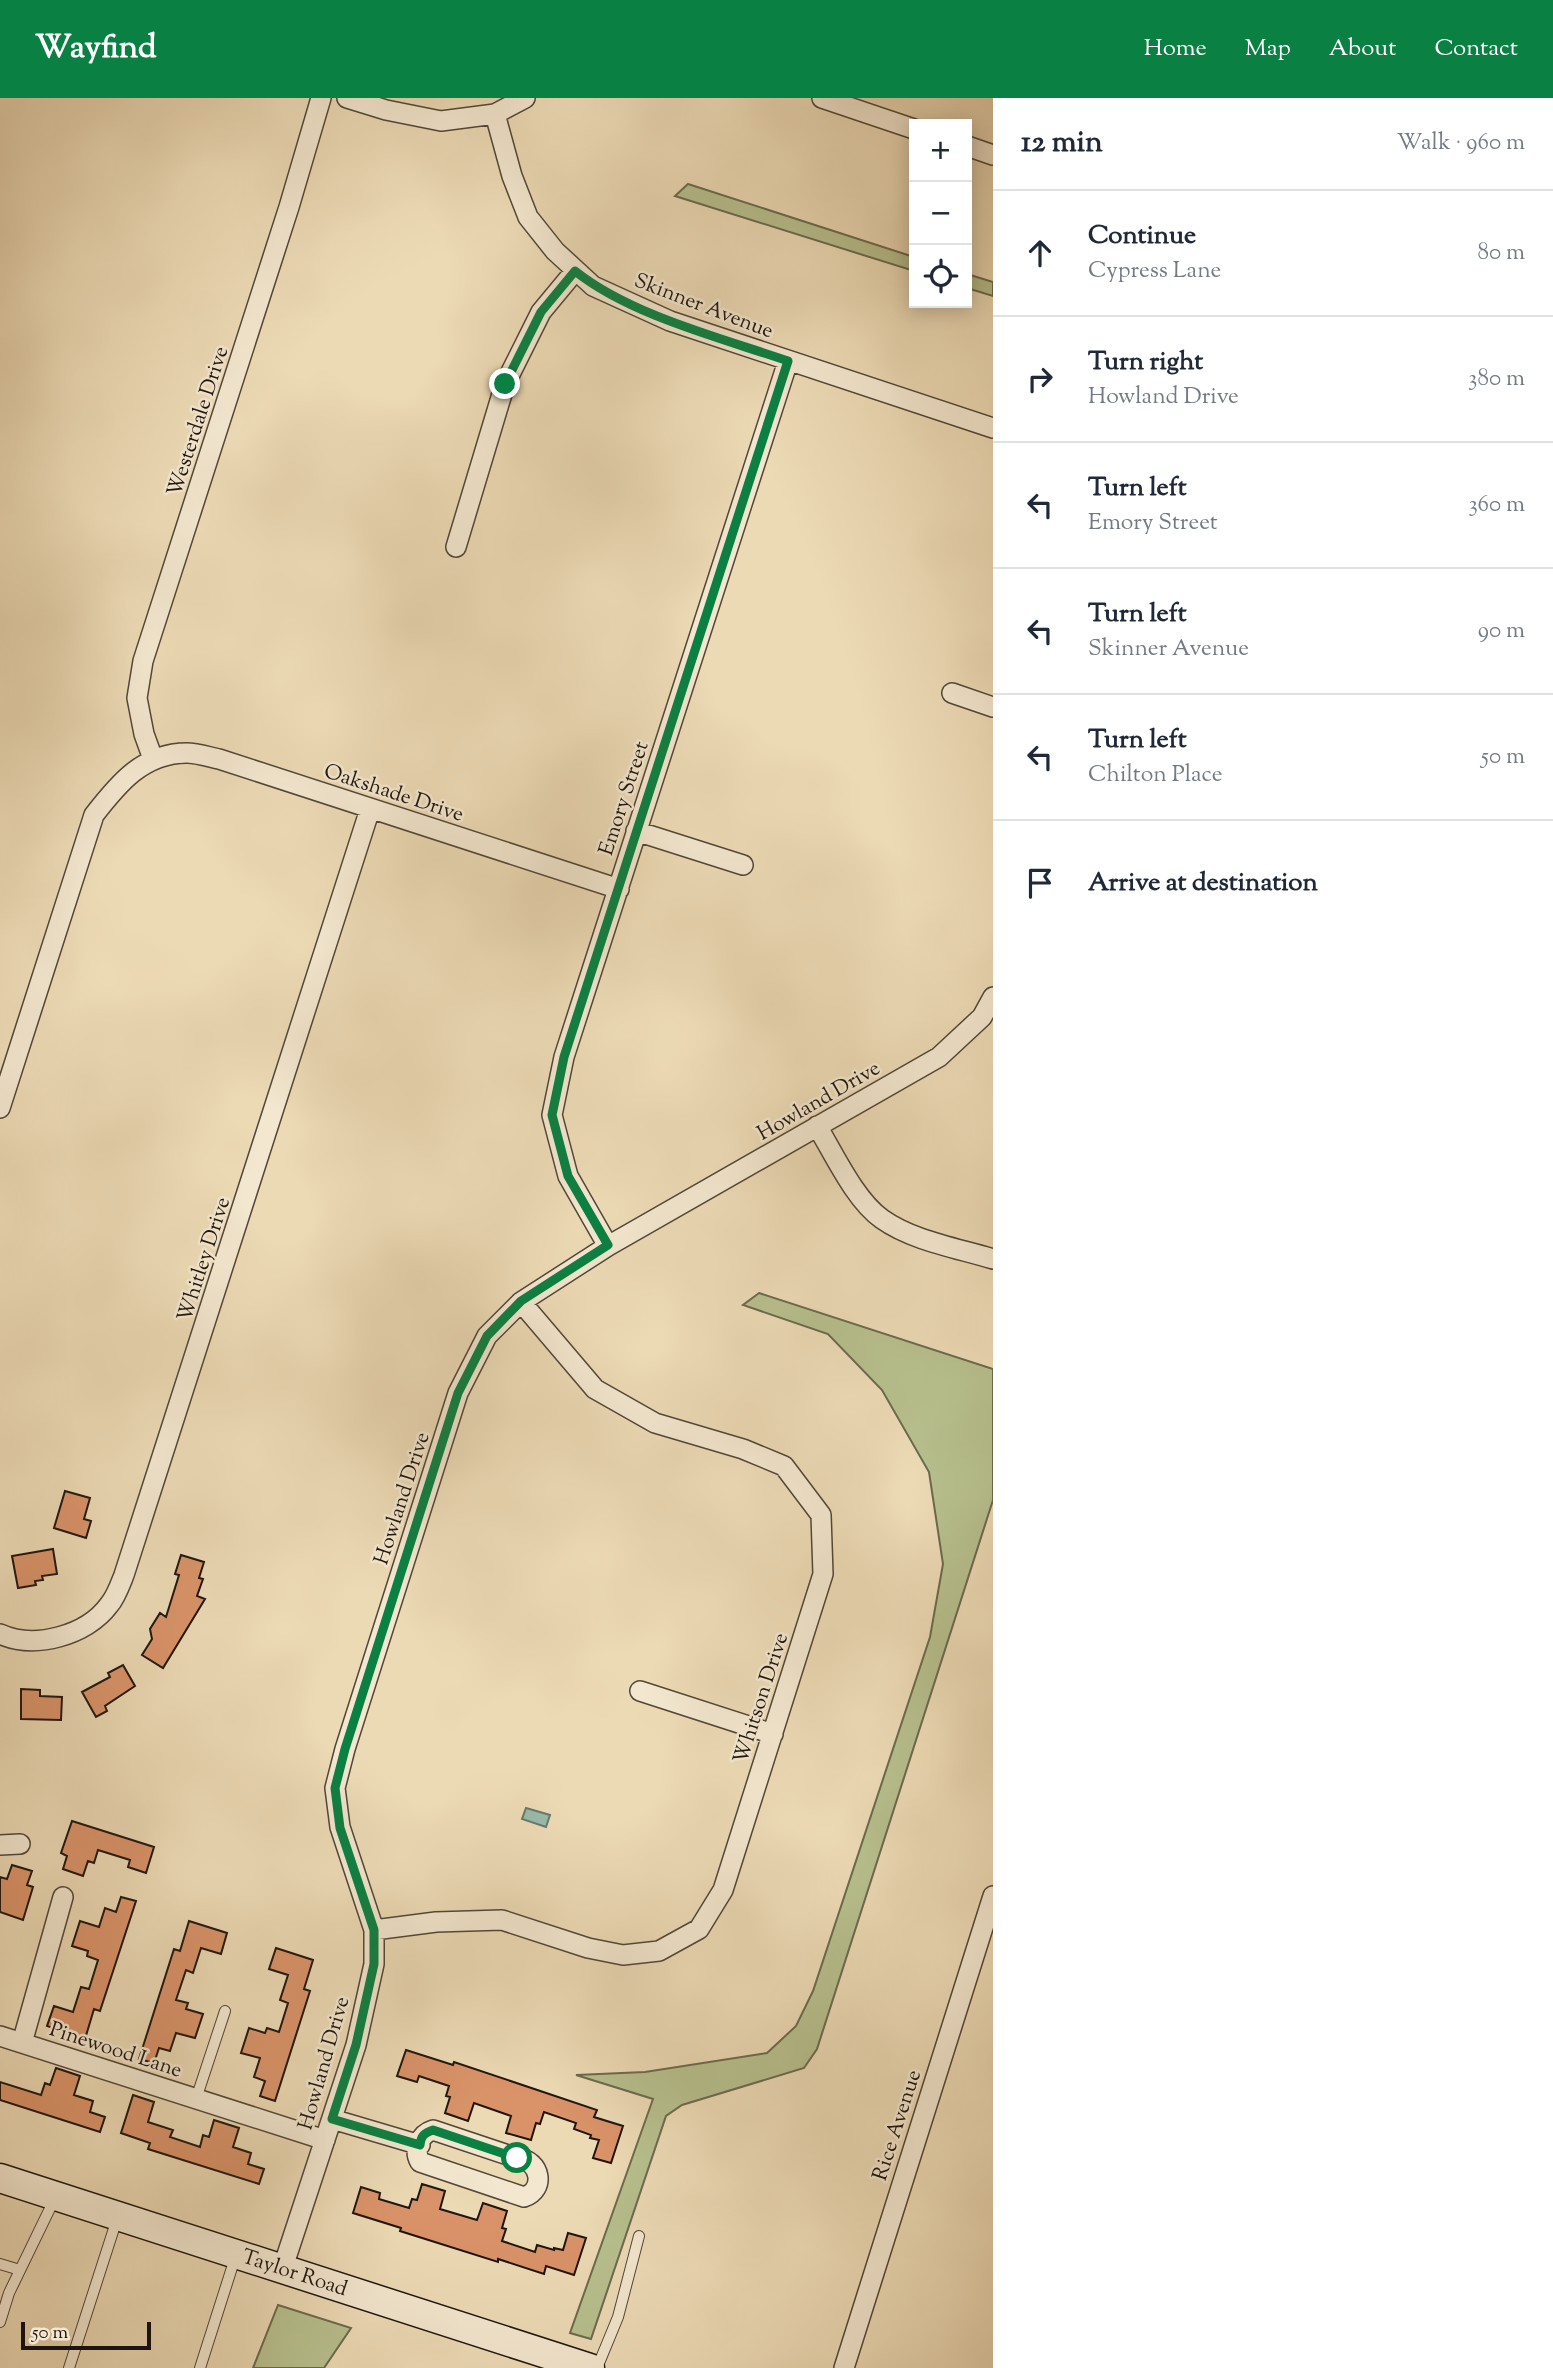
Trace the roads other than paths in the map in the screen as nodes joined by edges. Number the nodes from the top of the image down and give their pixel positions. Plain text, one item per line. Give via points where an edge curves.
1 (321, 98) edge
2 (348, 98) edge
3 (525, 98) edge
4 (822, 98) edge
5 (495, 114) junction
6 (909, 127) edge
7 (972, 148) edge
8 (993, 155) edge
9 (575, 271) junction
10 (788, 361) junction
11 (993, 428) edge
12 (456, 547) dead end
13 (952, 693) dead end
14 (993, 707) edge
15 (153, 759) junction
16 (370, 809) junction
17 (636, 831) junction
18 (743, 865) dead end
19 (619, 889) junction
20 (993, 997) edge
21 (0, 1108) edge
22 (817, 1126) junction
23 (608, 1245) junction
24 (993, 1259) edge
25 (521, 1301) junction
26 (0, 1634) edge
27 (640, 1691) dead end
28 (773, 1734) junction
29 (993, 1896) edge
30 (63, 1898) dead end
31 (374, 1930) junction
32 (225, 2011) dead end
33 (0, 2036) edge
34 (22, 2043) junction
35 (196, 2099) junction
36 (332, 2119) junction
37 (325, 2140) junction
38 (420, 2145) junction
39 (0, 2178) edge
40 (56, 2196) junction
41 (119, 2215) junction
42 (639, 2236) dead end
43 (237, 2253) junction
44 (0, 2264) edge
45 (283, 2267) junction
46 (20, 2270) junction
47 (0, 2322) edge
48 (69, 2368) edge
49 (200, 2368) edge
50 (590, 2368) edge
51 (597, 2368) edge
52 (844, 2368) edge

1 - 15 street, Westerdale Drive via 143,661 137,698
2 - 5 street via 441,121
3 - 5 street
4 - 6 street
5 - 9 street, Skinner Avenue via 528,217
7 - 8 street
9 - 10 street, Skinner Avenue via 593,286 670,321
9 - 12 street via 541,312 505,384
10 - 11 street, Skinner Avenue
10 - 17 street, Emory Street
13 - 14 street
15 - 16 street, Oakshade Drive via 187,753 219,759
15 - 21 street via 119,782 94,815
16 - 19 street, Oakshade Drive
16 - 26 street, Whitley Drive via 124,1576 109,1605 85,1628 45,1642
17 - 18 street
17 - 19 street, Emory Street
19 - 23 street, Emory Street via 564,1057 552,1115 568,1176
20 - 22 street, Howland Drive via 982,1017 939,1056
22 - 23 street, Howland Drive
22 - 24 street via 860,1195 881,1218 908,1233
23 - 25 street, Howland Drive
25 - 28 street, Whitson Drive via 595,1389 655,1423 784,1466 821,1515 823,1574
25 - 31 street, Howland Drive via 487,1336 458,1393 335,1788 340,1828
27 - 28 street
28 - 31 street, Whitson Drive via 723,1890 699,1929 659,1951 623,1955 502,1920
29 - 52 street, Rice Avenue
30 - 34 street, Pinewood Lane
31 - 36 street, Howland Drive via 374,1964 356,2045
32 - 35 lane, Pinewood Lane
33 - 34 street, Pinewood Lane
34 - 35 street, Pinewood Lane
35 - 37 street, Pinewood Lane
36 - 37 street, Howland Drive
36 - 38 street
37 - 45 street, Howland Drive
38 - 38 street via 416,2157 425,2165 524,2197 535,2190 538,2174 527,2159 433,2130 426,2132
39 - 40 main road, Taylor Road
40 - 41 main road, Taylor Road
40 - 46 lane
41 - 43 main road, Taylor Road
41 - 48 lane
42 - 51 lane via 618,2317
43 - 45 main road, Taylor Road
43 - 49 lane
44 - 46 lane
45 - 50 main road, Taylor Road
46 - 47 lane

